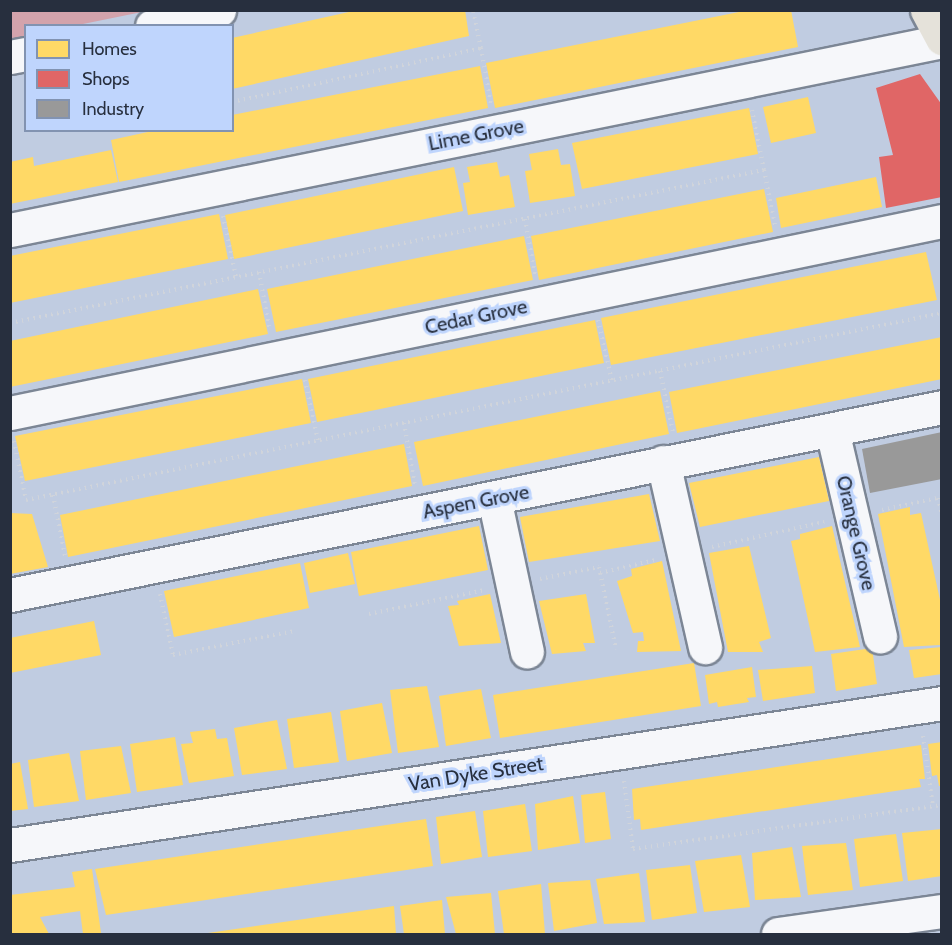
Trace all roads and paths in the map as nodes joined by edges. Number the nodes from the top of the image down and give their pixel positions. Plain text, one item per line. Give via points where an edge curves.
1 (219, 10) edge
2 (473, 10) edge
3 (927, 10) edge
4 (160, 24) edge
5 (942, 39) edge
6 (481, 48) junction
7 (746, 80) junction
8 (234, 102) edge
9 (496, 131) junction
10 (764, 170) junction
11 (216, 188) junction
12 (525, 219) junction
13 (942, 221) edge
14 (10, 230) edge
15 (781, 254) junction
16 (259, 272) junction
17 (236, 277) junction
18 (592, 293) junction
19 (541, 303) junction
20 (942, 313) edge
21 (10, 323) edge
22 (288, 355) junction
23 (660, 371) junction
24 (612, 381) junction
25 (942, 407) edge
26 (12, 423) edge
27 (404, 423) junction
28 (832, 430) junction
29 (318, 441) junction
30 (671, 460) junction
31 (53, 495) junction
32 (494, 498) junction
33 (940, 498) edge
34 (420, 513) junction
35 (852, 516) junction
36 (942, 516) edge
37 (682, 546) junction
38 (154, 567) junction
39 (600, 573) dead end
40 (70, 583) junction
41 (10, 595) edge
42 (294, 631) dead end
43 (880, 636) dead end
44 (705, 647) dead end
45 (526, 652) dead end
46 (930, 705) edge
47 (620, 752) junction
48 (942, 805) edge
49 (933, 806) junction
50 (10, 844) edge
51 (942, 910) edge
52 (778, 934) edge

1 - 4 street
2 - 6 path
3 - 5 main road
5 - 7 street, Lime Grove
6 - 8 path
6 - 9 path
7 - 9 street, Lime Grove
7 - 10 path
9 - 11 street, Lime Grove
10 - 12 path
10 - 15 path
11 - 14 street, Lime Grove
11 - 17 path
12 - 16 path
12 - 19 path
13 - 15 street, Cedar Grove
15 - 18 street, Cedar Grove
16 - 17 path
16 - 22 path
17 - 21 path
18 - 19 street, Cedar Grove
18 - 24 path
19 - 22 street, Cedar Grove
20 - 23 path
22 - 26 street, Cedar Grove
22 - 29 path
23 - 24 path
23 - 30 path
24 - 27 path
25 - 28 street, Aspen Grove
26 - 31 path via 26,500
27 - 29 path
27 - 34 path
28 - 30 street, Aspen Grove
28 - 35 street, Orange Grove
29 - 31 path
30 - 32 street, Aspen Grove
30 - 37 street
31 - 40 path
32 - 34 street, Aspen Grove
32 - 45 street
33 - 35 path
33 - 36 path
34 - 38 street, Aspen Grove
35 - 37 path
35 - 43 street, Orange Grove
37 - 39 path
37 - 44 street
38 - 40 street, Aspen Grove
38 - 42 path via 173,656
40 - 41 street, Aspen Grove
46 - 47 street, Van Dyke Street
46 - 49 path
47 - 49 path via 633,849
47 - 50 street, Van Dyke Street
48 - 49 path
51 - 52 street

